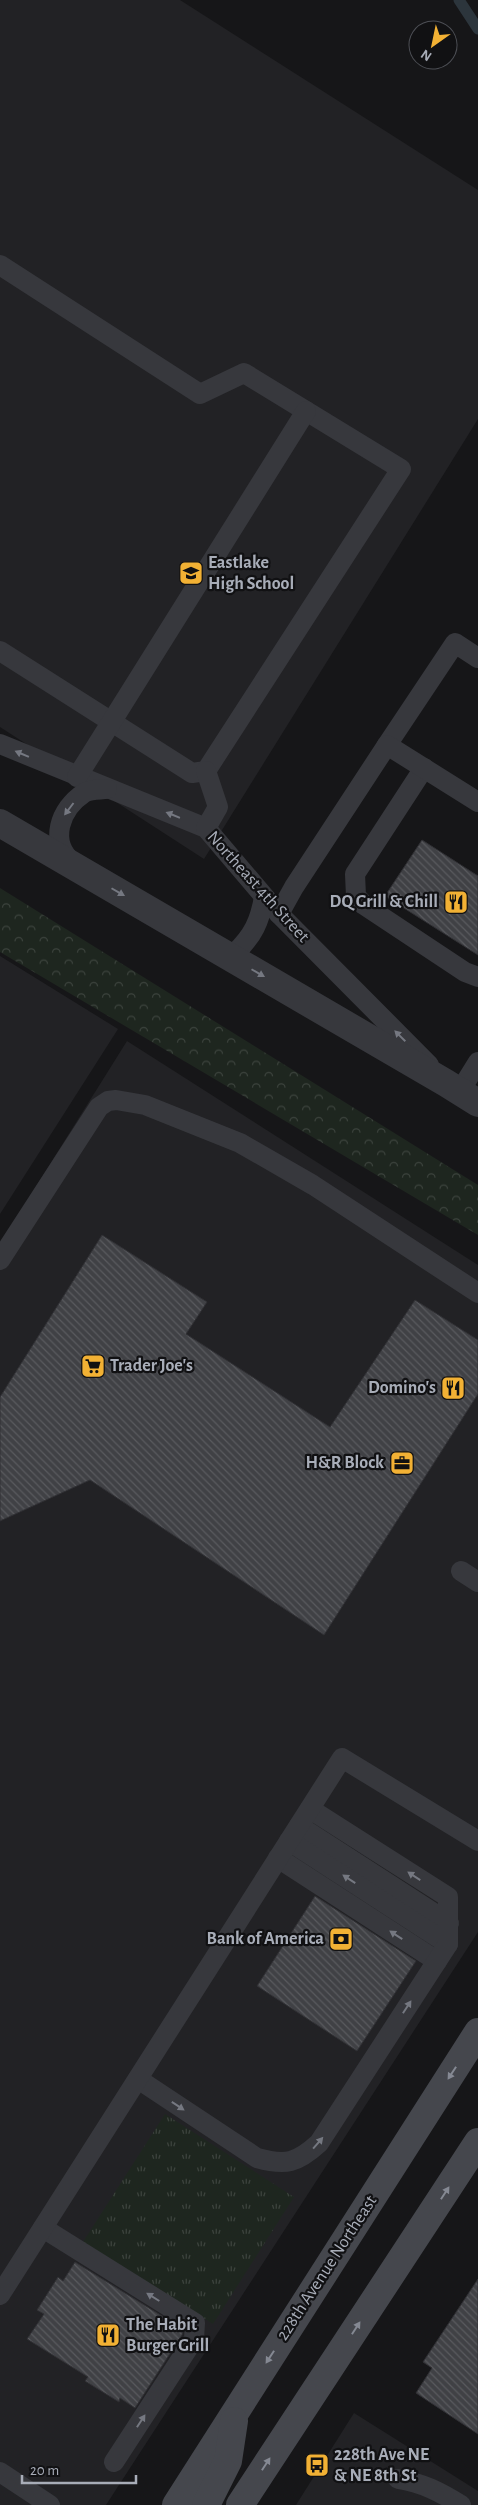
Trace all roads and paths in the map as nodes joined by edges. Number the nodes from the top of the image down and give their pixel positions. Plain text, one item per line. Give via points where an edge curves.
1 (3, 272) edge
2 (306, 410) junction
3 (0, 651) edge
4 (478, 658) edge
5 (111, 722) junction
6 (0, 744) edge
7 (387, 745) junction
8 (424, 768) junction
9 (206, 771) junction
10 (78, 777) junction
11 (110, 789) junction
12 (478, 802) edge
13 (0, 823) edge
14 (206, 828) junction
15 (82, 871) junction
16 (264, 897) junction
17 (279, 914) junction
18 (222, 952) junction
19 (478, 976) edge
20 (478, 1062) edge
21 (461, 1092) edge
22 (0, 1260) edge
23 (478, 1293) edge
24 (461, 1571) dead end
25 (478, 1582) edge
26 (310, 1809) junction
27 (294, 1833) junction
28 (478, 1841) edge
29 (278, 1858) junction
30 (450, 1923) junction
31 (448, 1944) junction
32 (437, 1961) junction
33 (478, 2032) edge
34 (138, 2079) junction
35 (478, 2142) edge
36 (43, 2228) junction
37 (0, 2296) edge
38 (235, 2412) junction
39 (114, 2462) dead end
40 (0, 2472) edge
41 (398, 2479) dead end
42 (50, 2505) edge
43 (176, 2505) edge
44 (206, 2505) edge
45 (240, 2505) edge
46 (461, 2505) edge

1 - 2 lane via 200,394 244,373
2 - 5 lane
2 - 9 lane via 401,469
3 - 5 lane
4 - 7 lane via 455,643
5 - 9 lane via 192,773
5 - 10 lane
10 -> 6 lane, Northeast 4th Street
7 - 8 lane
7 - 17 lane
8 - 12 lane
8 - 19 lane via 355,874 356,896 364,905 449,962
9 - 14 lane via 218,807
10 - 11 lane, Northeast 4th Street
14 -> 11 lane, Northeast 4th Street
11 -> 15 lane via 86,791 66,810 57,835 64,856
13 - 15 street
14 - 16 lane, Northeast 4th Street
15 -> 18 street
16 - 17 lane, Northeast 4th Street
16 - 18 lane via 261,919 249,940 235,953
21 -> 17 lane, Northeast 4th Street
18 -> 21 street
20 - 21 lane
22 - 23 lane via 93,1115 108,1101 116,1100 145,1105 240,1143 313,1185
24 - 25 lane
26 - 27 lane
26 - 28 lane via 342,1758
30 -> 26 lane via 448,1897
27 - 29 lane
27 - 30 lane
31 -> 27 lane
32 -> 29 lane
29 - 34 lane
30 - 31 lane
31 - 32 lane
34 -> 32 lane via 257,2158 277,2163 302,2158 319,2143
33 -> 38 main road, 228th Avenue Northeast
34 - 36 lane
45 -> 35 main road
36 - 37 lane
39 -> 36 lane via 194,2339 195,2323
38 - 43 main road, 228th Avenue Northeast
38 - 44 main road via 228,2462
40 - 42 lane
41 - 46 lane via 437,2490

